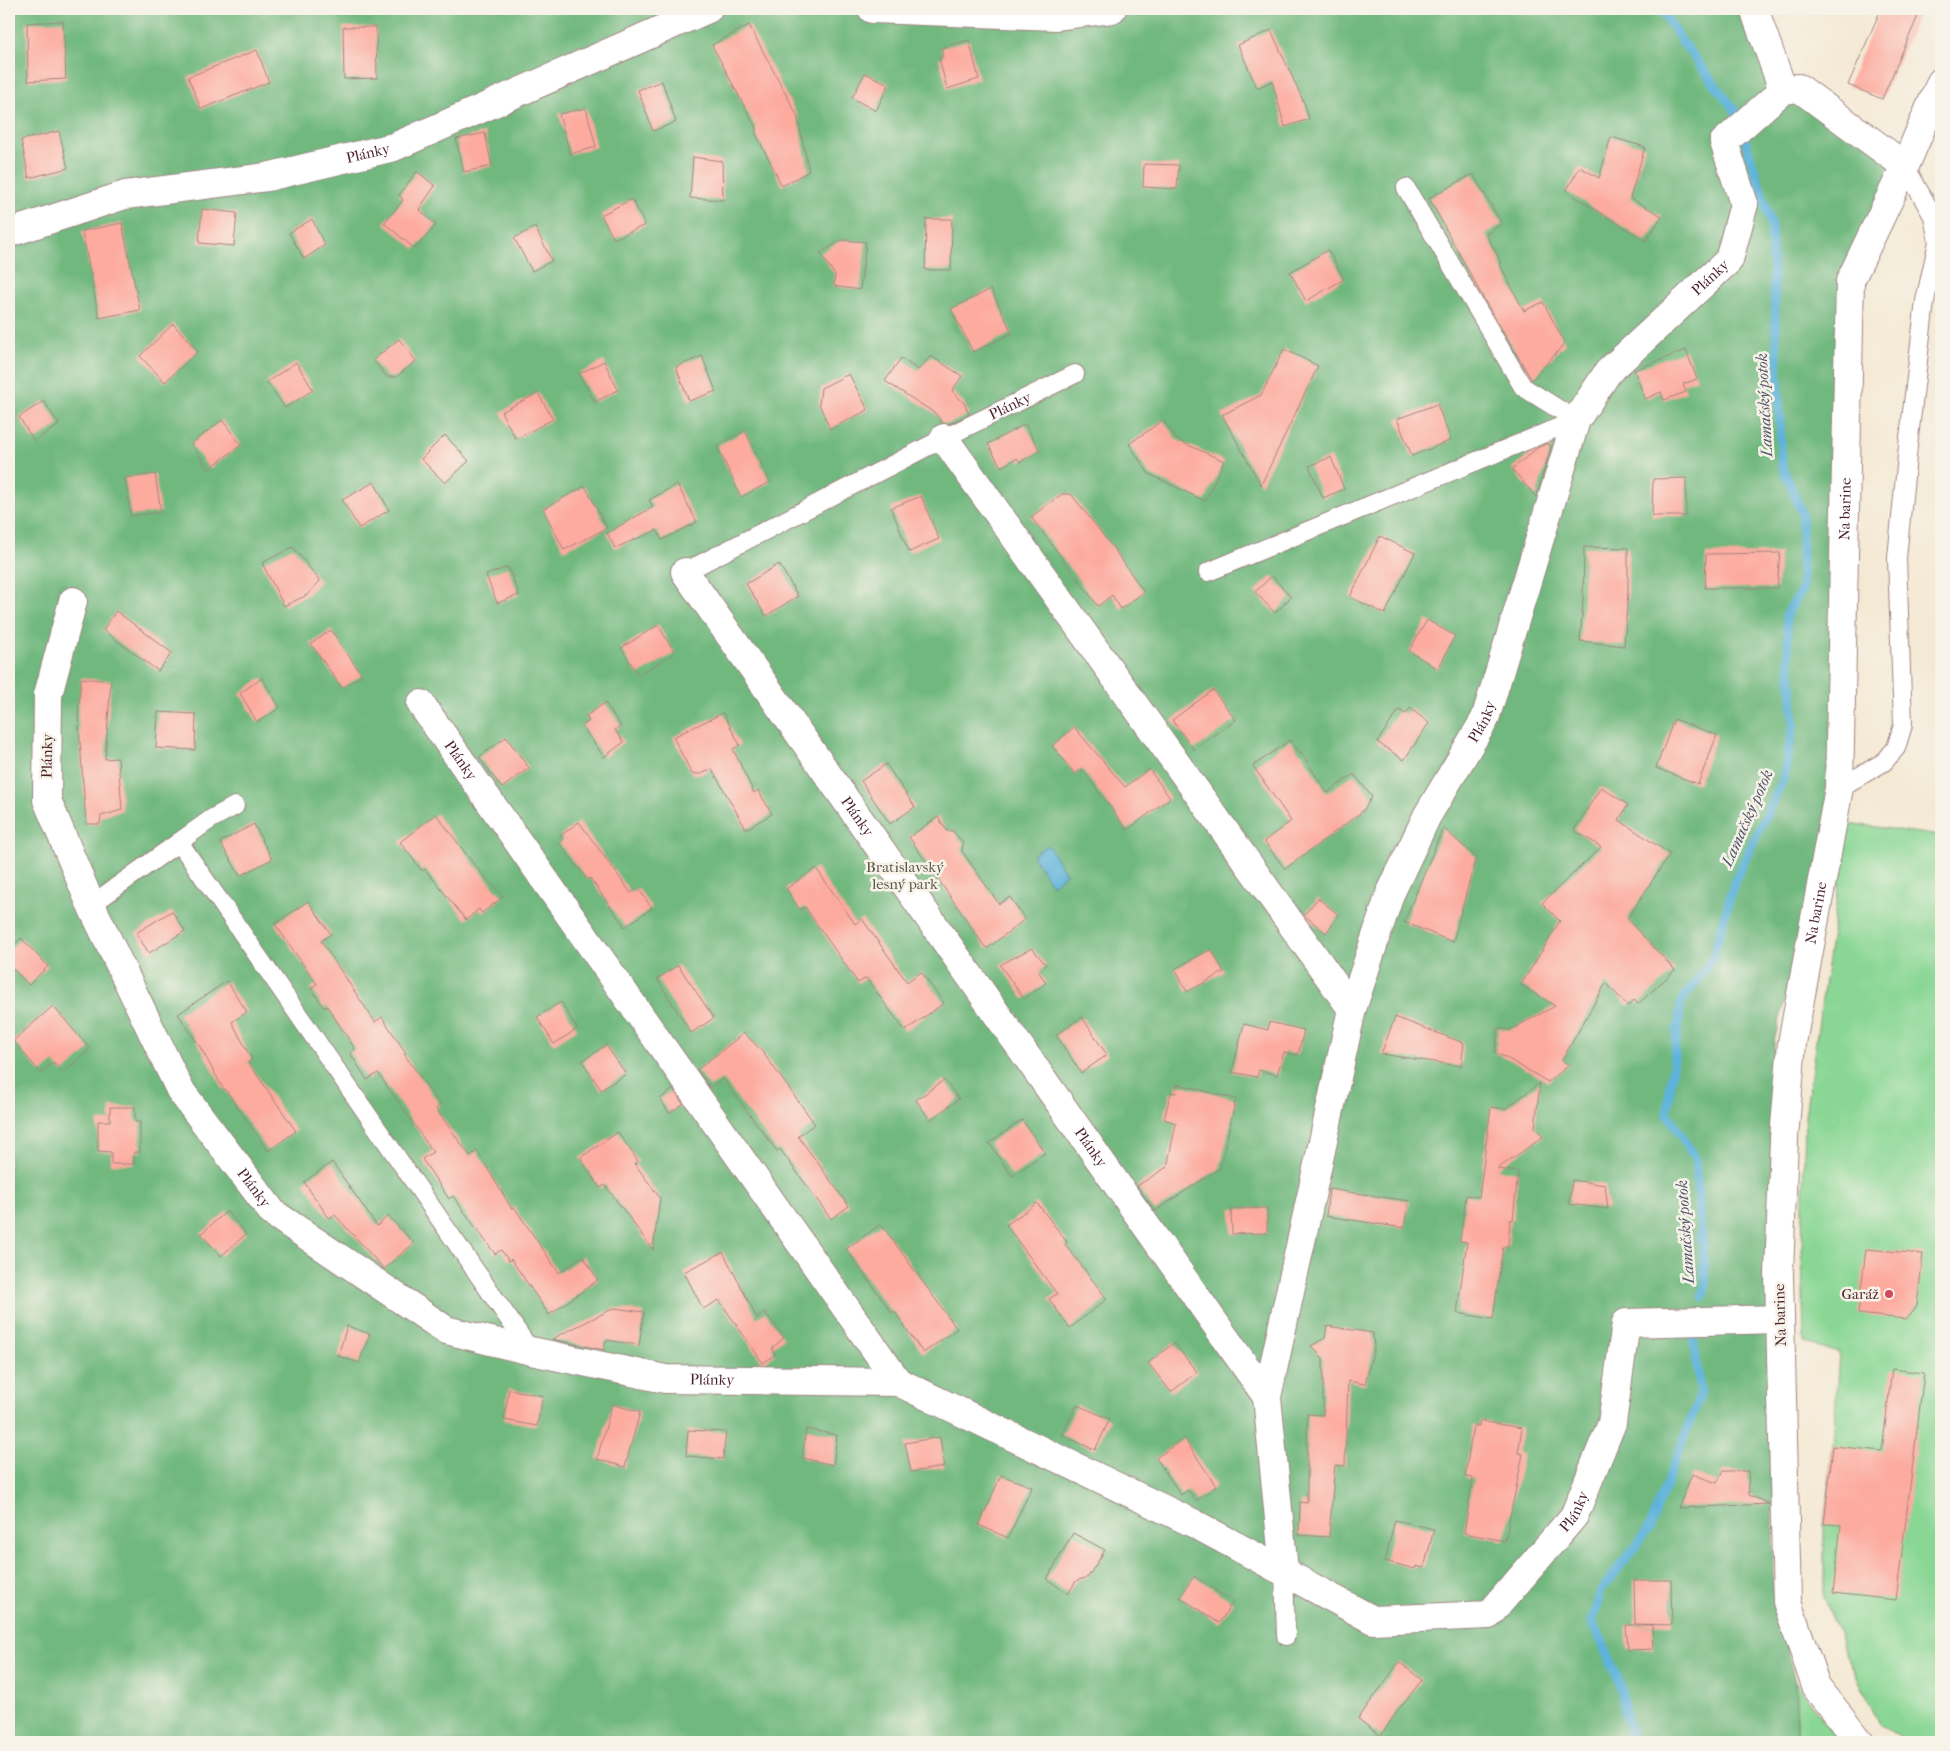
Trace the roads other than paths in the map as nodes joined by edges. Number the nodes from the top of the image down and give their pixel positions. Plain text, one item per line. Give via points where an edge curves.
1 (708, 9) edge
2 (872, 9) edge
3 (1112, 9) edge
4 (1754, 9) edge
5 (1941, 82) edge
6 (1783, 90) junction
7 (1905, 166) junction
8 (1406, 188) dead end
9 (9, 233) edge
10 (1075, 374) dead end
11 (1576, 420) junction
12 (944, 438) junction
13 (685, 572) joint
14 (1208, 572) dead end
15 (73, 601) dead end
16 (421, 704) dead end
17 (1839, 788) junction
18 (235, 806) dead end
19 (179, 842) junction
20 (91, 905) junction
21 (1352, 1009) junction
22 (1780, 1319) junction
23 (531, 1351) junction
24 (898, 1382) junction
25 (1267, 1398) junction
26 (1284, 1570) junction
27 (1286, 1636) dead end
28 (1860, 1742) edge

1 - 9 street, Plánky via 394,147 267,177 125,195
2 - 3 street via 1055,16
4 - 6 street
5 - 7 street, Na barine
6 - 7 street via 1798,88
6 - 11 street, Plánky via 1724,142 1744,204 1729,260 1608,372
7 - 17 street, Na barine via 1850,281
7 - 17 lane via 1933,216 1938,242 1925,301 1897,558 1903,725 1896,748 1884,762
8 - 11 lane via 1523,387
10 - 12 lane, Plánky
11 - 14 lane
11 - 21 street, Plánky via 1485,718 1427,816 1390,894
12 - 13 lane, Plánky
12 - 21 street
13 - 25 street, Plánky
15 - 20 street, Plánky via 48,695 47,800
16 - 24 street, Plánky
17 - 22 street, Na barine via 1792,1044 1784,1138
18 - 19 lane
19 - 20 lane
19 - 23 lane
20 - 23 street, Plánky via 180,1090 273,1213 446,1330
21 - 25 street, Plánky
22 - 26 street, Plánky via 1626,1324 1612,1423 1574,1516 1489,1615 1373,1620
22 - 28 street, Na barine via 1787,1602 1816,1686
23 - 24 street, Plánky via 665,1379
24 - 26 street, Plánky
25 - 26 street, Plánky
26 - 27 lane, Plánky

